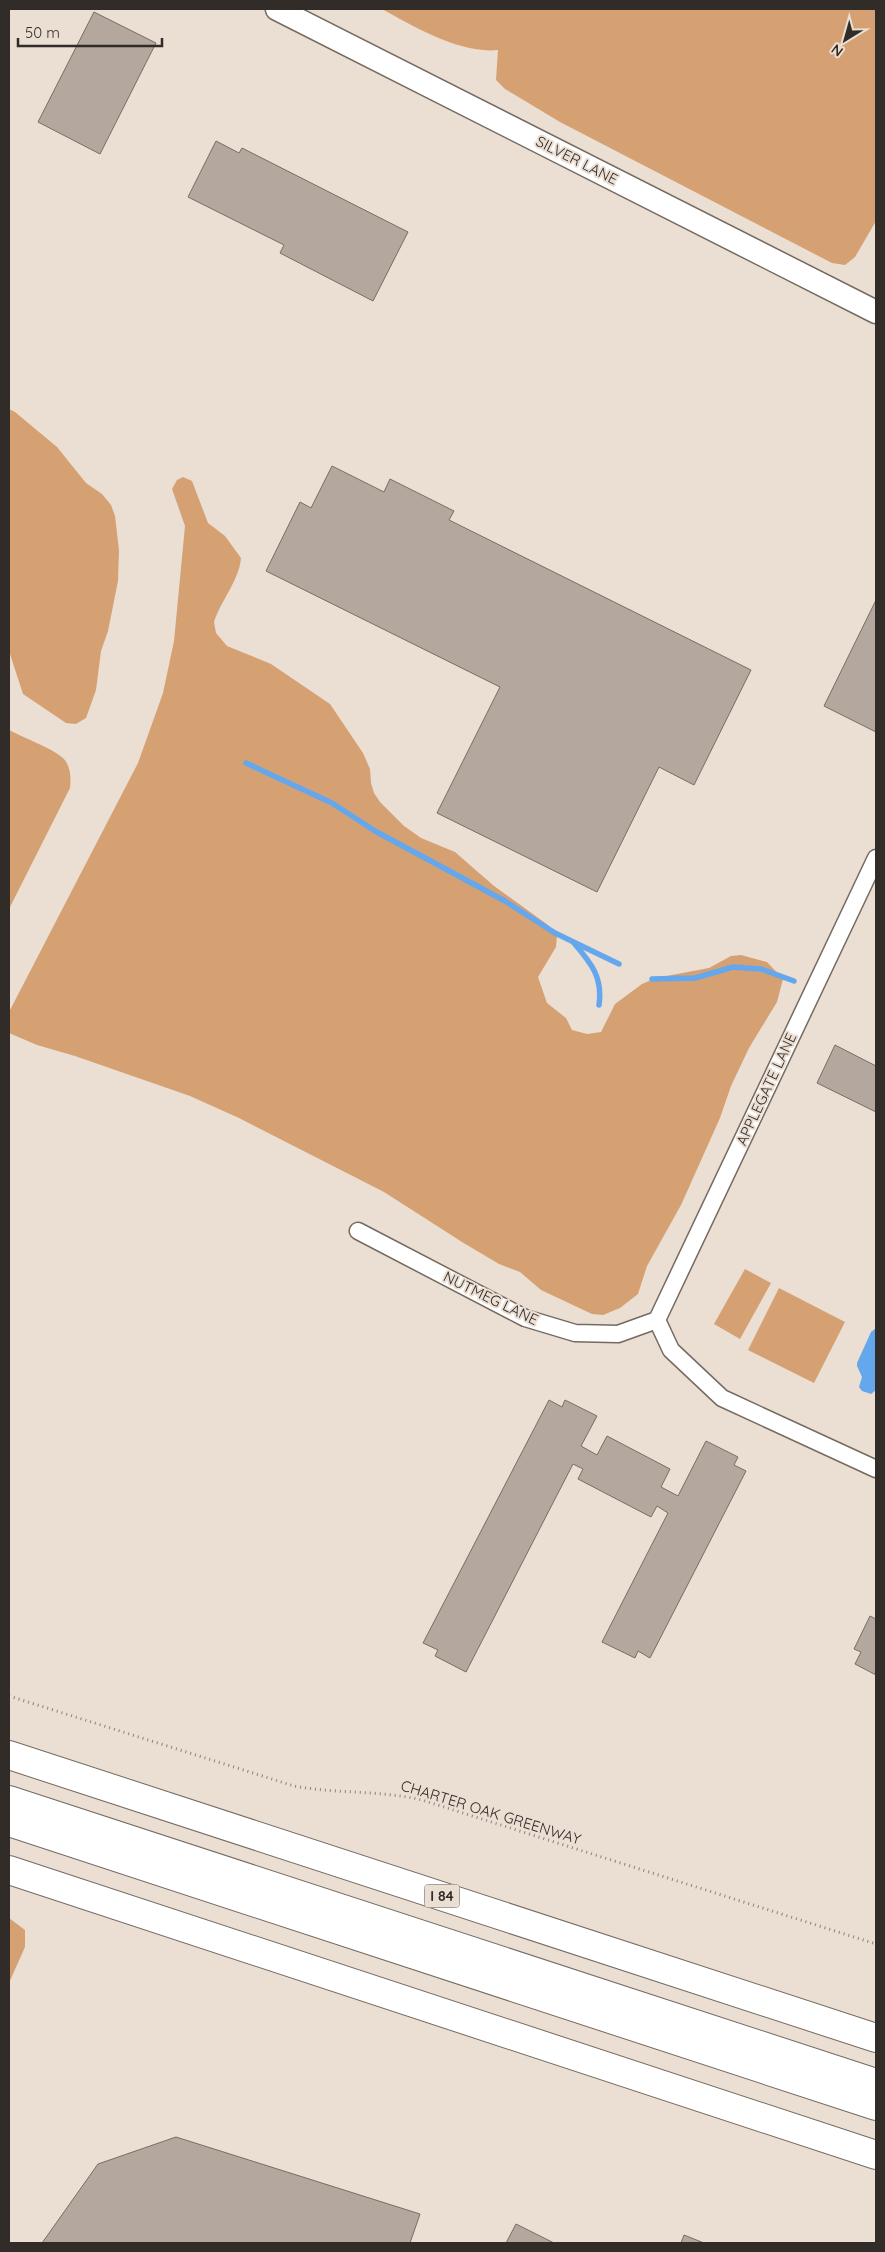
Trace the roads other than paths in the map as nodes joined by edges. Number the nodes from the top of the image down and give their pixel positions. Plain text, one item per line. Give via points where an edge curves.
1 (277, 9) edge
2 (876, 312) edge
3 (876, 858) edge
4 (358, 1231) dead end
5 (657, 1320) junction
6 (876, 1469) edge
7 (9, 1755) edge
8 (9, 1800) edge
9 (9, 1822) edge
10 (9, 1870) edge
11 (876, 2038) edge
12 (876, 2084) edge
13 (876, 2106) edge
14 (876, 2155) edge

1 - 2 main road, SILVER LANE
3 - 5 street, APPLEGATE LANE
4 - 5 street, NUTMEG LANE via 533,1321 575,1333 618,1334
5 - 6 street via 672,1350 722,1398
7 - 11 highway, I 84
8 - 12 highway
9 - 13 highway
10 - 14 highway

